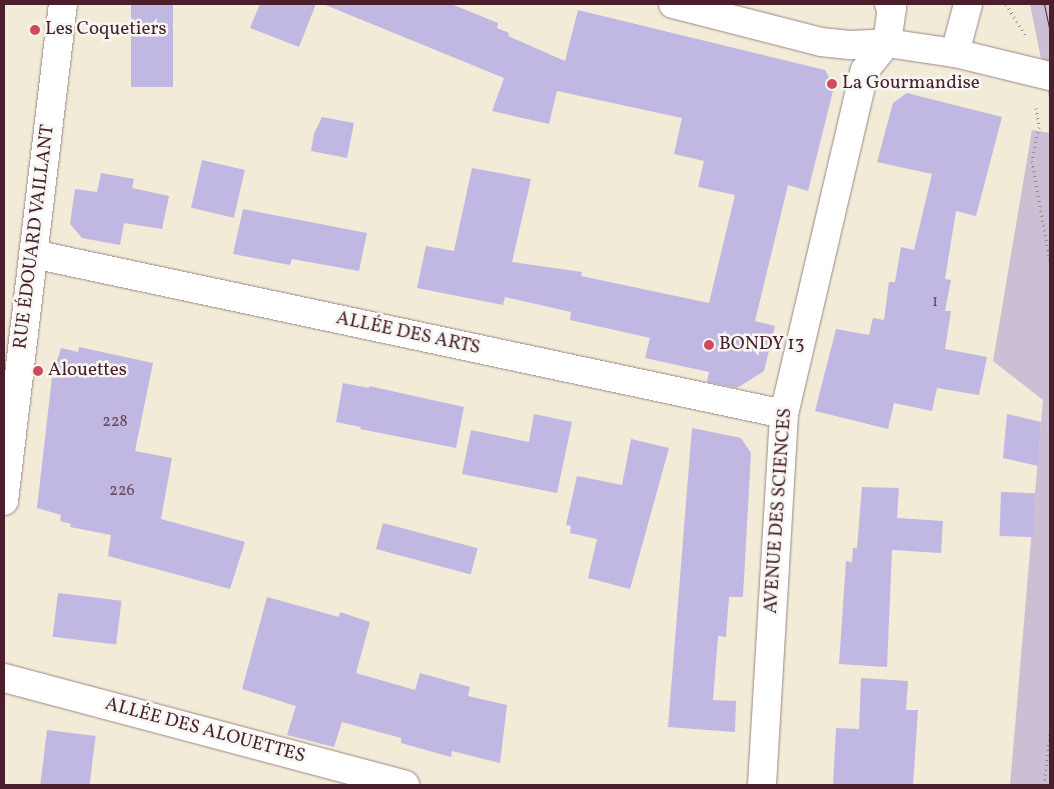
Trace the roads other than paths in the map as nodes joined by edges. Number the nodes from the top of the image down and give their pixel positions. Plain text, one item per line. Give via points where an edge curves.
1 (63, 4) edge
2 (673, 4) edge
3 (889, 4) edge
4 (968, 4) edge
5 (887, 43) junction
6 (955, 54) junction
7 (1050, 76) edge
8 (33, 254) junction
9 (784, 414) junction
10 (4, 501) edge
11 (4, 678) edge
12 (405, 785) edge
13 (762, 785) edge

1 - 8 street, RUE ÉDOUARD VAILLANT
2 - 5 street via 821,42 852,45
3 - 5 street via 892,8
4 - 6 street
5 - 6 street
5 - 9 street, AVENUE DES SCIENCES via 866,70
6 - 7 street
8 - 9 street, ALLÉE DES ARTS
8 - 10 street, RUE ÉDOUARD VAILLANT
9 - 13 street, AVENUE DES SCIENCES
11 - 12 street, ALLÉE DES ALOUETTES

